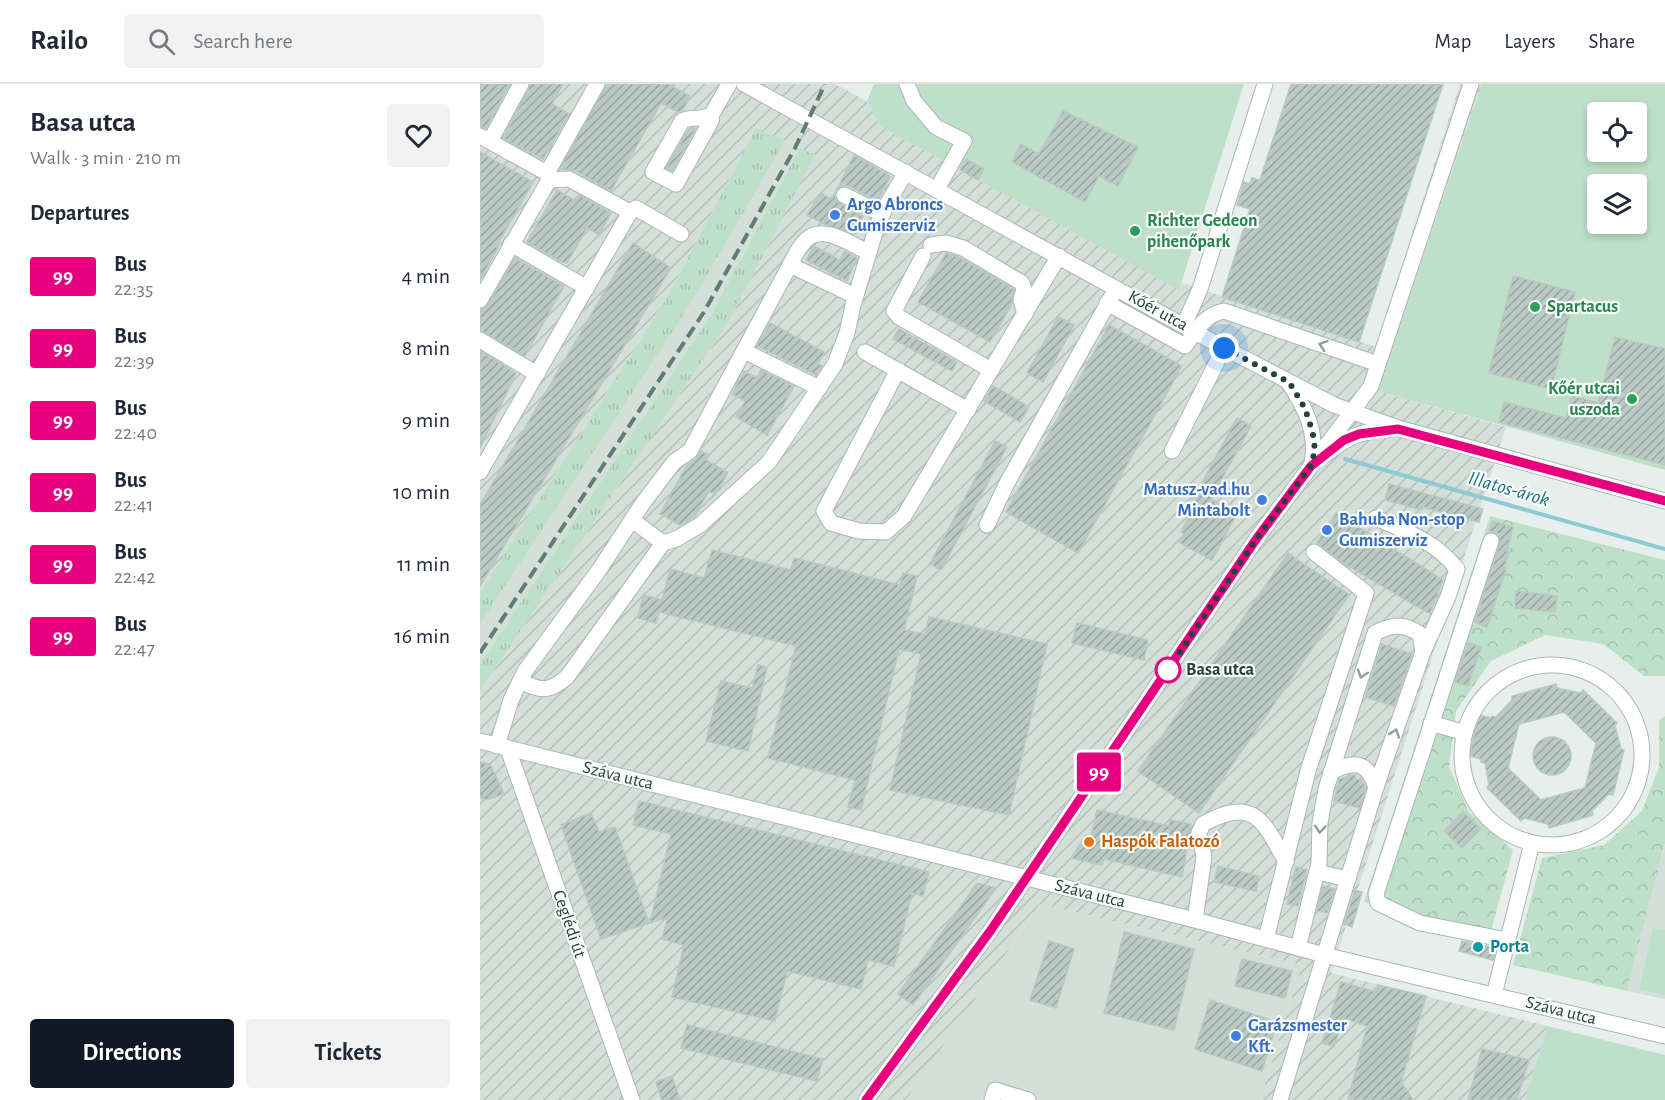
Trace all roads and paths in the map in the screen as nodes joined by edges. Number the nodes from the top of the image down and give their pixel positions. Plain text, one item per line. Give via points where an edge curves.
1 (521, 84) edge
2 (597, 84) edge
3 (729, 84) edge
4 (907, 84) edge
5 (1265, 84) edge
6 (1471, 84) edge
7 (751, 86) edge
8 (712, 114) junction
9 (485, 138) edge
10 (669, 144) junction
11 (692, 157) junction
12 (906, 172) junction
13 (548, 176) junction
14 (937, 189) junction
15 (844, 195) dead end
16 (630, 212) junction
17 (882, 214) junction
18 (681, 234) dead end
19 (512, 244) junction
20 (868, 252) junction
21 (1059, 256) junction
22 (790, 265) junction
23 (587, 288) junction
24 (1116, 288) junction
25 (855, 296) junction
26 (480, 300) edge
27 (1107, 303) junction
28 (1025, 314) junction
29 (1190, 328) junction
30 (480, 340) edge
31 (1224, 348) junction
32 (744, 351) junction
33 (865, 352) dead end
34 (1378, 364) junction
35 (898, 370) junction
36 (991, 370) junction
37 (537, 374) junction
38 (1289, 382) junction
39 (819, 388) junction
40 (968, 410) junction
41 (1352, 411) junction
42 (1398, 429) junction
43 (1172, 451) dead end
44 (1311, 466) junction
45 (480, 472) edge
46 (1665, 501) edge
47 (1376, 518) dead end
48 (632, 520) junction
49 (987, 525) dead end
50 (1491, 541) dead end
51 (663, 543) junction
52 (1314, 552) dead end
53 (1424, 652) junction
54 (520, 681) junction
55 (1431, 723) junction
56 (1465, 733) junction
57 (480, 741) edge
58 (502, 747) junction
59 (1331, 772) junction
60 (1376, 788) junction
61 (1532, 843) junction
62 (1286, 862) junction
63 (1317, 872) junction
64 (1026, 878) junction
65 (1348, 879) junction
66 (1195, 920) junction
67 (1266, 939) junction
68 (1507, 940) junction
69 (1298, 948) junction
70 (1324, 955) junction
71 (1494, 995) junction
72 (1665, 1036) edge
73 (632, 1100) edge
74 (866, 1100) edge
75 (992, 1100) edge
76 (1028, 1100) edge
77 (1280, 1100) edge

1 - 9 street
2 - 13 street
3 - 8 street
4 - 14 street via 914,101 936,127 964,141
5 - 29 street
6 - 34 street
7 - 12 street, Kőér utca
8 - 10 street via 701,120 687,118
8 - 11 street
9 - 13 street
10 - 11 street
10 - 11 street
10 - 11 street via 653,172 676,184
12 - 14 street, Kőér utca
12 - 17 street
13 - 16 street via 569,179
13 - 19 street
14 - 21 street, Kőér utca
15 - 17 street
16 - 18 street via 636,208
16 - 23 street
17 - 20 street
19 - 23 street
19 - 26 street
20 - 22 street via 818,233 807,238
20 - 25 street
21 - 24 street, Kőér utca
21 - 28 street
22 - 25 street
22 - 32 street
23 - 37 street
24 - 27 street
24 - 29 street, Kőér utca
25 - 39 street via 835,364
27 - 29 street via 1185,346
27 - 49 street
28 - 36 street
28 - 36 street via 1022,283 946,243 927,251 894,311
29 - 31 street, Kőér utca
34 -> 29 street via 1224,311
30 - 37 street
31 - 38 street, Kőér utca
31 - 43 street
32 - 39 street
32 - 48 street via 690,451 674,462
33 - 35 street
34 - 41 street via 1371,386
35 - 40 street
35 - 40 street via 824,511 831,523 859,531 886,531 904,516
36 - 40 street
37 - 45 street
38 - 41 street, Kőér utca
38 - 44 street via 1302,403 1313,435
39 - 51 street via 769,462 700,525
41 - 42 street, Kőér utca
41 - 44 street
42 - 44 street via 1344,440
42 - 46 street, Kőér utca
44 - 64 street via 1257,538
47 - 53 street via 1416,535 1445,554 1457,569
48 - 51 street
48 - 54 street
50 - 55 street
51 - 54 street via 567,677 547,690
52 - 62 street via 1366,593 1308,771
53 -> 59 street via 1420,634 1409,628 1390,625 1375,633
60 -> 53 street
54 - 58 street via 511,700
55 - 56 street
55 - 68 street via 1376,894 1378,903 1420,923
56 - 61 street via 1462,757 1475,802 1490,821 1510,835
56 - 61 street via 1487,693 1506,678 1550,665 1595,676 1629,708 1642,753 1640,776 1618,817 1578,842
57 - 58 street, Száva utca
58 - 64 street, Száva utca
58 - 73 street, Ceglédi út
59 - 60 street via 1348,763 1361,765 1372,775
59 -> 63 street via 1320,823
60 - 65 street
61 - 68 street
62 - 66 street via 1264,823 1244,811 1221,813 1203,824 1199,833 1204,857
62 - 67 street
63 - 65 street
63 - 69 street
64 - 66 street, Száva utca
64 - 74 street
65 - 70 street
66 - 67 street, Száva utca
67 - 69 street, Száva utca
68 - 71 street
69 - 70 street, Száva utca
70 - 71 street, Száva utca
70 - 77 street
71 - 72 street, Száva utca
75 - 76 street via 995,1090

